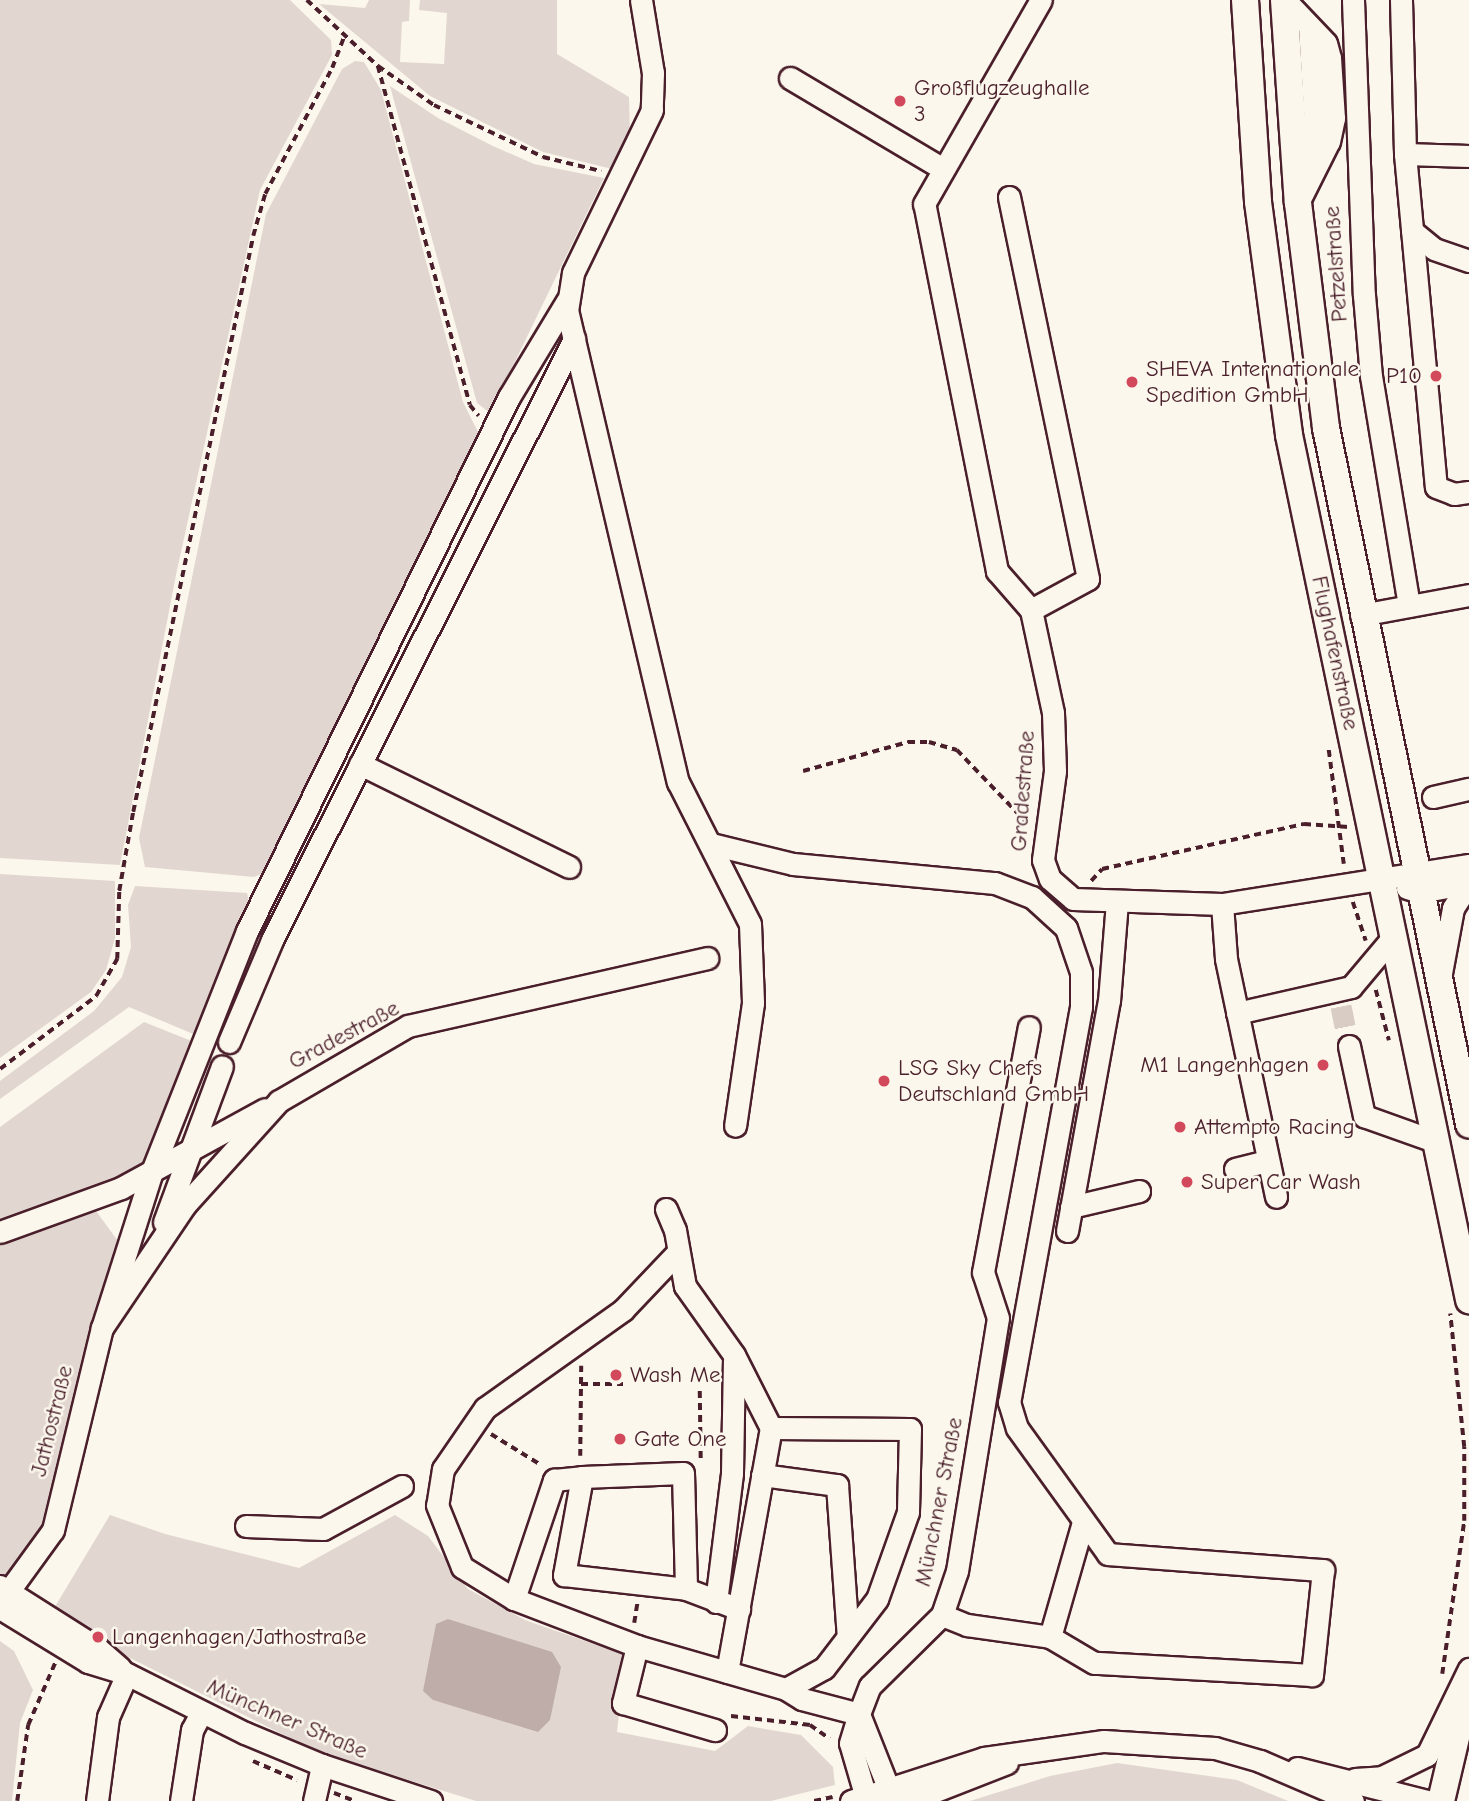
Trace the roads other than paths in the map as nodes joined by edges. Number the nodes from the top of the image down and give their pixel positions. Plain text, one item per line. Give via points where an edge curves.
1 (641, 0) edge
2 (1041, 0) edge
3 (1245, 0) edge
4 (1284, 0) edge
5 (1353, 0) edge
6 (1401, 0) edge
7 (790, 79) dead end
8 (1405, 154) junction
9 (1469, 156) edge
10 (943, 169) junction
11 (1009, 197) dead end
12 (1298, 203) junction
13 (1412, 231) junction
14 (1469, 261) edge
15 (567, 300) junction
16 (574, 339) junction
17 (1469, 492) edge
18 (1469, 595) edge
19 (1409, 606) junction
20 (1031, 610) junction
21 (1361, 615) junction
22 (360, 764) junction
23 (1469, 789) edge
24 (1433, 797) dead end
25 (711, 844) junction
26 (1469, 865) edge
27 (569, 867) dead end
28 (1382, 880) junction
29 (1418, 883) junction
30 (1469, 883) edge
31 (1117, 902) junction
32 (1222, 904) junction
33 (1394, 936) junction
34 (708, 958) dead end
35 (1440, 985) junction
36 (1237, 1013) junction
37 (1029, 1027) dead end
38 (229, 1042) dead end
39 (1349, 1046) tunnel mouth
40 (222, 1066) dead end
41 (279, 1101) junction
42 (1469, 1124) edge
43 (735, 1126) dead end
44 (1437, 1142) junction
45 (190, 1150) junction
46 (1267, 1161) junction
47 (1235, 1169) dead end
48 (152, 1171) junction
49 (1139, 1191) dead end
50 (1276, 1197) dead end
51 (1071, 1207) junction
52 (1067, 1231) dead end
53 (0, 1232) edge
54 (154, 1251) junction
55 (1459, 1303) edge
56 (102, 1328) junction
57 (734, 1355) junction
58 (771, 1428) junction
59 (762, 1475) junction
60 (581, 1478) junction
61 (402, 1486) dead end
62 (1083, 1522) junction
63 (246, 1526) dead end
64 (686, 1589) junction
65 (2, 1597) edge
66 (514, 1599) junction
67 (716, 1602) junction
68 (738, 1609) junction
69 (942, 1615) junction
70 (848, 1637) junction
71 (1050, 1637) junction
72 (637, 1646) junction
73 (1469, 1669) edge
74 (727, 1672) junction
75 (127, 1674) junction
76 (1469, 1683) edge
77 (786, 1689) junction
78 (201, 1713) junction
79 (859, 1714) junction
80 (715, 1730) dead end
81 (1024, 1755) junction
82 (1260, 1761) junction
83 (322, 1765) junction
84 (1355, 1779) junction
85 (372, 1792) edge
86 (891, 1795) edge
87 (856, 1796) edge
88 (404, 1797) edge
89 (97, 1801) edge
90 (181, 1801) edge
91 (314, 1801) edge
92 (431, 1801) edge
93 (910, 1801) edge
94 (1353, 1801) edge
95 (1427, 1801) edge
96 (1441, 1801) edge

1 - 15 street via 655,93 573,273
2 - 10 street
3 - 28 main road, Flughafenstraße via 1258,202 1287,422
4 - 12 main road, Flughafenstraße
4 - 12 street via 1326,43 1330,58 1334,118
5 - 19 street, Petzelstraße via 1359,232 1371,376
6 - 8 street
7 - 10 street
8 - 9 street
8 - 13 street
10 - 20 street via 924,204 997,571
11 - 20 street via 1088,579
12 - 21 main road, Flughafenstraße via 1326,428
13 - 14 street via 1434,249
13 - 17 street via 1436,487 1454,494
15 - 16 street
15 - 48 street via 492,431 247,930
16 - 22 street
16 - 25 street via 678,782
18 - 19 street
19 - 21 street
20 - 31 street, Gradestraße via 1053,713 1055,771 1043,860 1051,879 1073,899
21 - 29 main road, Flughafenstraße
22 - 27 street
22 - 38 street via 272,940
23 - 24 street
25 - 43 street via 750,924 753,1003
25 - 62 street via 793,864 995,883 1032,897 1066,928 1081,972 1081,1007 1009,1402 1017,1428
26 - 29 street
28 - 29 street
28 - 32 street
28 - 33 main road, Flughafenstraße
29 - 30 street
29 - 35 main road, Flughafenstraße
30 - 35 street via 1453,908
31 - 32 street
31 - 51 street via 1109,1001
32 - 36 street
33 - 36 street via 1343,995
33 - 44 main road, Flughafenstraße
34 - 41 street, Gradestraße via 408,1026
35 - 42 main road, Flughafenstraße
36 - 46 street
37 - 69 street, Münchner Straße via 983,1272 998,1318 957,1571
39 - 44 street via 1364,1116
40 - 45 street
41 - 45 street
41 - 54 street, Gradestraße via 185,1205
44 - 55 main road, Flughafenstraße
45 - 48 street
45 - 54 street
46 - 47 street
46 - 50 street
48 - 53 street via 121,1188
48 - 56 street
49 - 51 street
51 - 52 street
54 - 56 street, Jathostraße
56 - 65 street, Jathostraße via 53,1530
57 - 58 street
57 - 66 street via 685,1286 677,1253 623,1310 485,1408 443,1469 437,1505 462,1567
57 - 67 street via 732,1474
58 - 59 street
58 - 70 street via 910,1429 908,1512 877,1599
59 - 68 street
59 - 70 street via 837,1485
60 - 64 street via 682,1473
60 - 64 street via 564,1575
60 - 66 street via 554,1480
61 - 63 street via 323,1529
62 - 71 street
62 - 71 street via 1108,1554 1323,1570 1312,1675 1094,1663
64 - 67 street
65 - 75 street, Münchner Straße via 96,1647
65 - 75 street, Münchner Straße via 62,1648
66 - 72 street
67 - 68 street
68 - 74 street
69 - 71 street via 967,1625
69 - 79 street, Münchner Straße via 870,1686
70 - 77 street via 824,1668
72 - 74 street
72 - 80 street via 623,1703
73 - 84 street via 1427,1755 1382,1777
74 - 77 street
75 - 78 street, Münchner Straße
75 - 89 street via 108,1717
76 - 96 main road
77 - 79 street via 802,1699
78 - 83 street, Münchner Straße
78 - 90 street via 192,1730
79 - 86 street
79 - 87 street, Münchner Straße via 850,1743
81 - 82 street via 1104,1741 1161,1741
81 - 86 street via 984,1758
81 - 93 street
82 - 84 street
82 - 94 street
83 - 85 street, Münchner Straße
83 - 91 street
84 - 95 street
85 - 88 street, Münchner Straße
86 - 87 street
88 - 92 street, Münchner Straße

